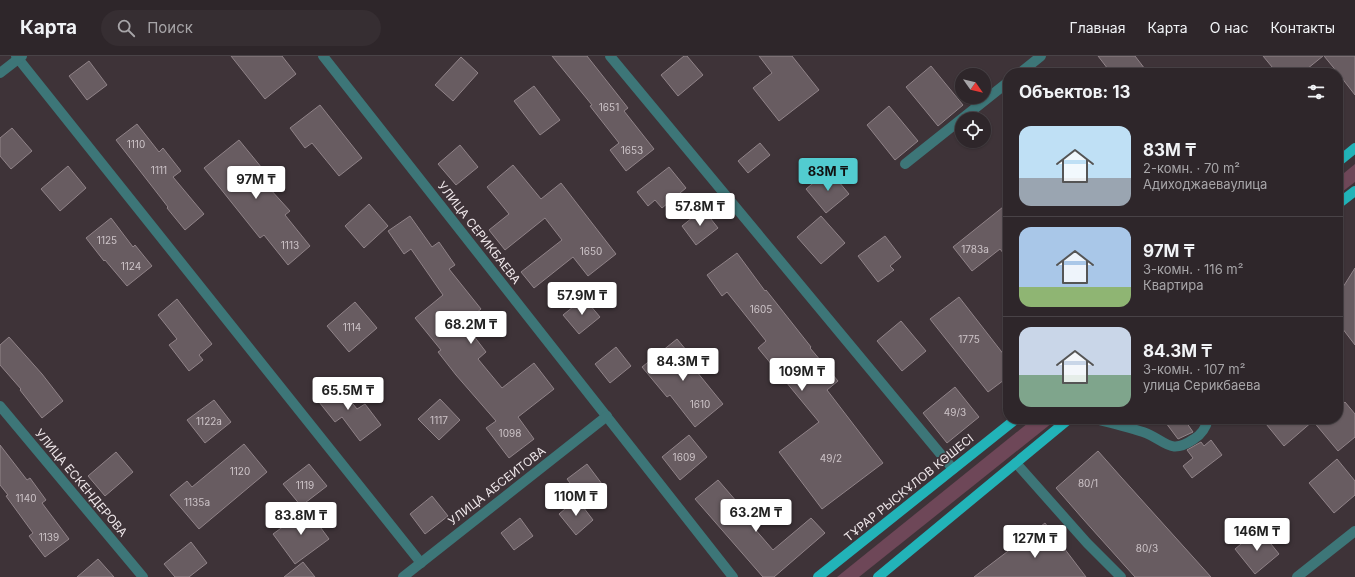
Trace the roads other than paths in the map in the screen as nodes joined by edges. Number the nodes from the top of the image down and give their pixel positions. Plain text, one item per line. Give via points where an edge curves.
1 (323, 56) edge
2 (610, 56) edge
3 (1041, 56) edge
4 (19, 57) edge
5 (1026, 68) edge
6 (0, 73) edge
7 (1003, 86) edge
8 (1355, 148) edge
9 (1343, 158) edge
10 (905, 164) dead end
11 (1355, 191) edge
12 (1343, 200) edge
13 (0, 406) edge
14 (607, 416) junction
15 (1010, 424) edge
16 (1063, 424) edge
17 (1113, 424) edge
18 (1206, 424) edge
19 (1016, 463) junction
20 (953, 469) junction
21 (1355, 531) edge
22 (421, 563) junction
23 (143, 577) edge
24 (403, 577) edge
25 (734, 577) edge
26 (818, 577) edge
27 (878, 577) edge
28 (1121, 577) edge
29 (1297, 577) edge

1 - 14 street, УЛИЦА СЕРИКБАЕВА
2 - 20 street
3 - 5 street
4 - 6 street
4 - 22 street
7 - 10 street
8 - 9 main road
11 - 12 main road
13 - 23 street, УЛИЦА ЕСКЕНДЕРОВА
14 - 22 street, УЛИЦА АБСЕИТОВА
14 - 25 street, УЛИЦА СЕРИКБАЕВА
15 - 20 main road, ТҰРАР РЫСКҰЛОВ КӨШЕСІ
16 - 19 main road
17 - 18 street via 1145,433 1164,444 1175,446 1184,446 1202,434
19 - 27 main road
19 - 28 street
20 - 26 main road, ТҰРАР РЫСКҰЛОВ КӨШЕСІ
21 - 29 street
22 - 24 street, УЛИЦА АБСЕИТОВА

